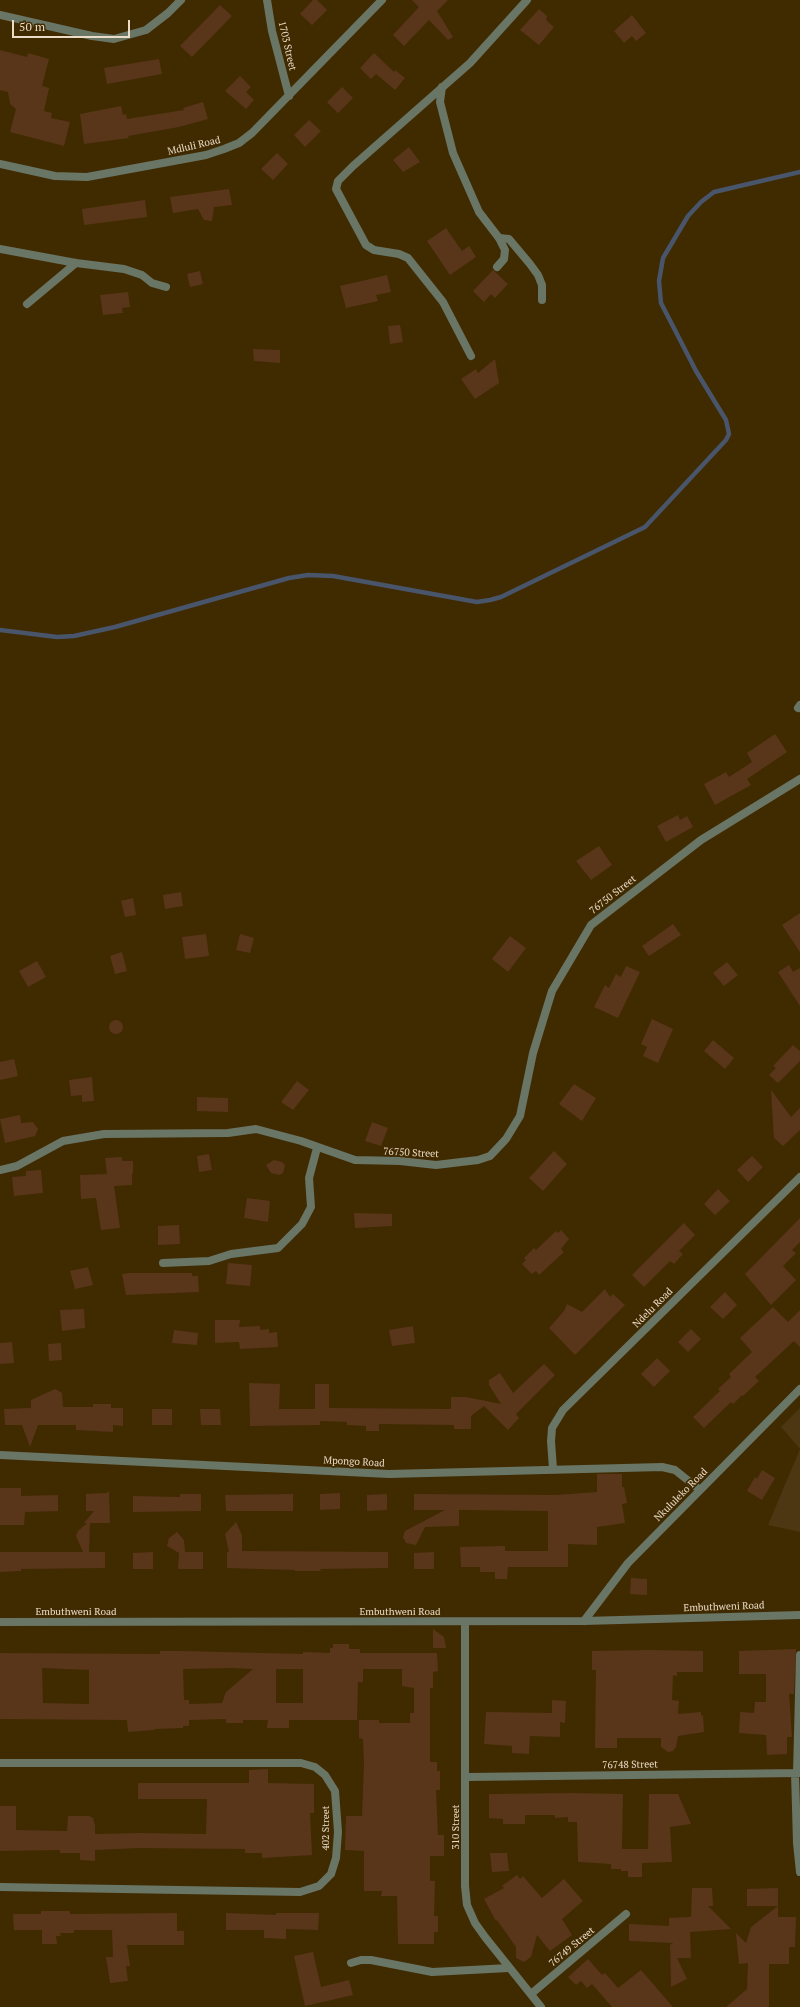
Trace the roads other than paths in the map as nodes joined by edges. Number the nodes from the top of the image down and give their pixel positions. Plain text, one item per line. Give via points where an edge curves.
1 (181, 0) edge
2 (267, 0) edge
3 (382, 0) edge
4 (527, 0) edge
5 (0, 15) edge
6 (442, 87) junction
7 (289, 96) junction
8 (0, 164) edge
9 (499, 238) junction
10 (0, 249) edge
11 (76, 263) junction
12 (497, 267) dead end
13 (166, 287) dead end
14 (542, 300) dead end
15 (27, 304) dead end
16 (471, 356) dead end
17 (800, 779) edge
18 (317, 1148) junction
19 (0, 1170) edge
20 (800, 1177) edge
21 (163, 1263) dead end
22 (800, 1389) edge
23 (0, 1455) edge
24 (553, 1469) junction
25 (700, 1490) junction
26 (800, 1615) edge
27 (584, 1621) junction
28 (0, 1622) edge
29 (464, 1622) junction
30 (800, 1655) edge
31 (799, 1702) edge
32 (0, 1763) edge
33 (797, 1773) edge
34 (466, 1777) junction
35 (800, 1872) edge
36 (0, 1888) edge
37 (626, 1914) dead end
38 (351, 1963) dead end
39 (509, 1968) junction
40 (531, 1994) junction
41 (541, 2007) edge

1 - 5 street via 146,30 114,39
2 - 7 street, 1703 Street via 272,31
3 - 7 street, Mdluli Road
4 - 6 street via 470,63
6 - 9 street via 440,102 453,153 479,212
6 - 16 street via 352,166 338,181 336,189 366,245 374,250 408,258 443,302
7 - 8 street, Mdluli Road via 239,143 206,155 72,178
9 - 12 street via 505,250 504,260
9 - 14 street via 509,239 538,275 542,285
10 - 11 street
11 - 13 street via 124,269
11 - 15 street
17 - 18 street, 76750 Street via 701,840 591,925 552,991 533,1053 520,1116 506,1139 490,1156 436,1165 355,1160
18 - 19 street, 76750 Street via 256,1129 228,1133 104,1134 63,1141 16,1166
18 - 21 street via 309,1178 311,1207 302,1224 278,1248 231,1254 209,1261
20 - 24 street, Ndelu Road via 563,1410 552,1428
22 - 25 street, Nkululeko Road
23 - 24 street, Mpongo Road via 389,1474
24 - 25 street, Mpongo Road via 662,1466 680,1472
25 - 27 street, Nkululeko Road via 628,1563
26 - 27 street, Embuthweni Road
27 - 29 street, Embuthweni Road
28 - 29 street, Embuthweni Road
29 - 34 street, 310 Street
30 - 31 street
31 - 33 street
32 - 36 street, 402 Street via 301,1762 315,1767 326,1776 335,1791 338,1832 336,1858 331,1874 319,1886 300,1892
33 - 34 street, 76748 Street
33 - 35 street via 796,1842
34 - 39 street, 310 Street via 467,1905 475,1923
37 - 40 street, 76749 Street
38 - 39 street via 370,1960 432,1972
39 - 40 street, 310 Street
40 - 41 street, 310 Street

